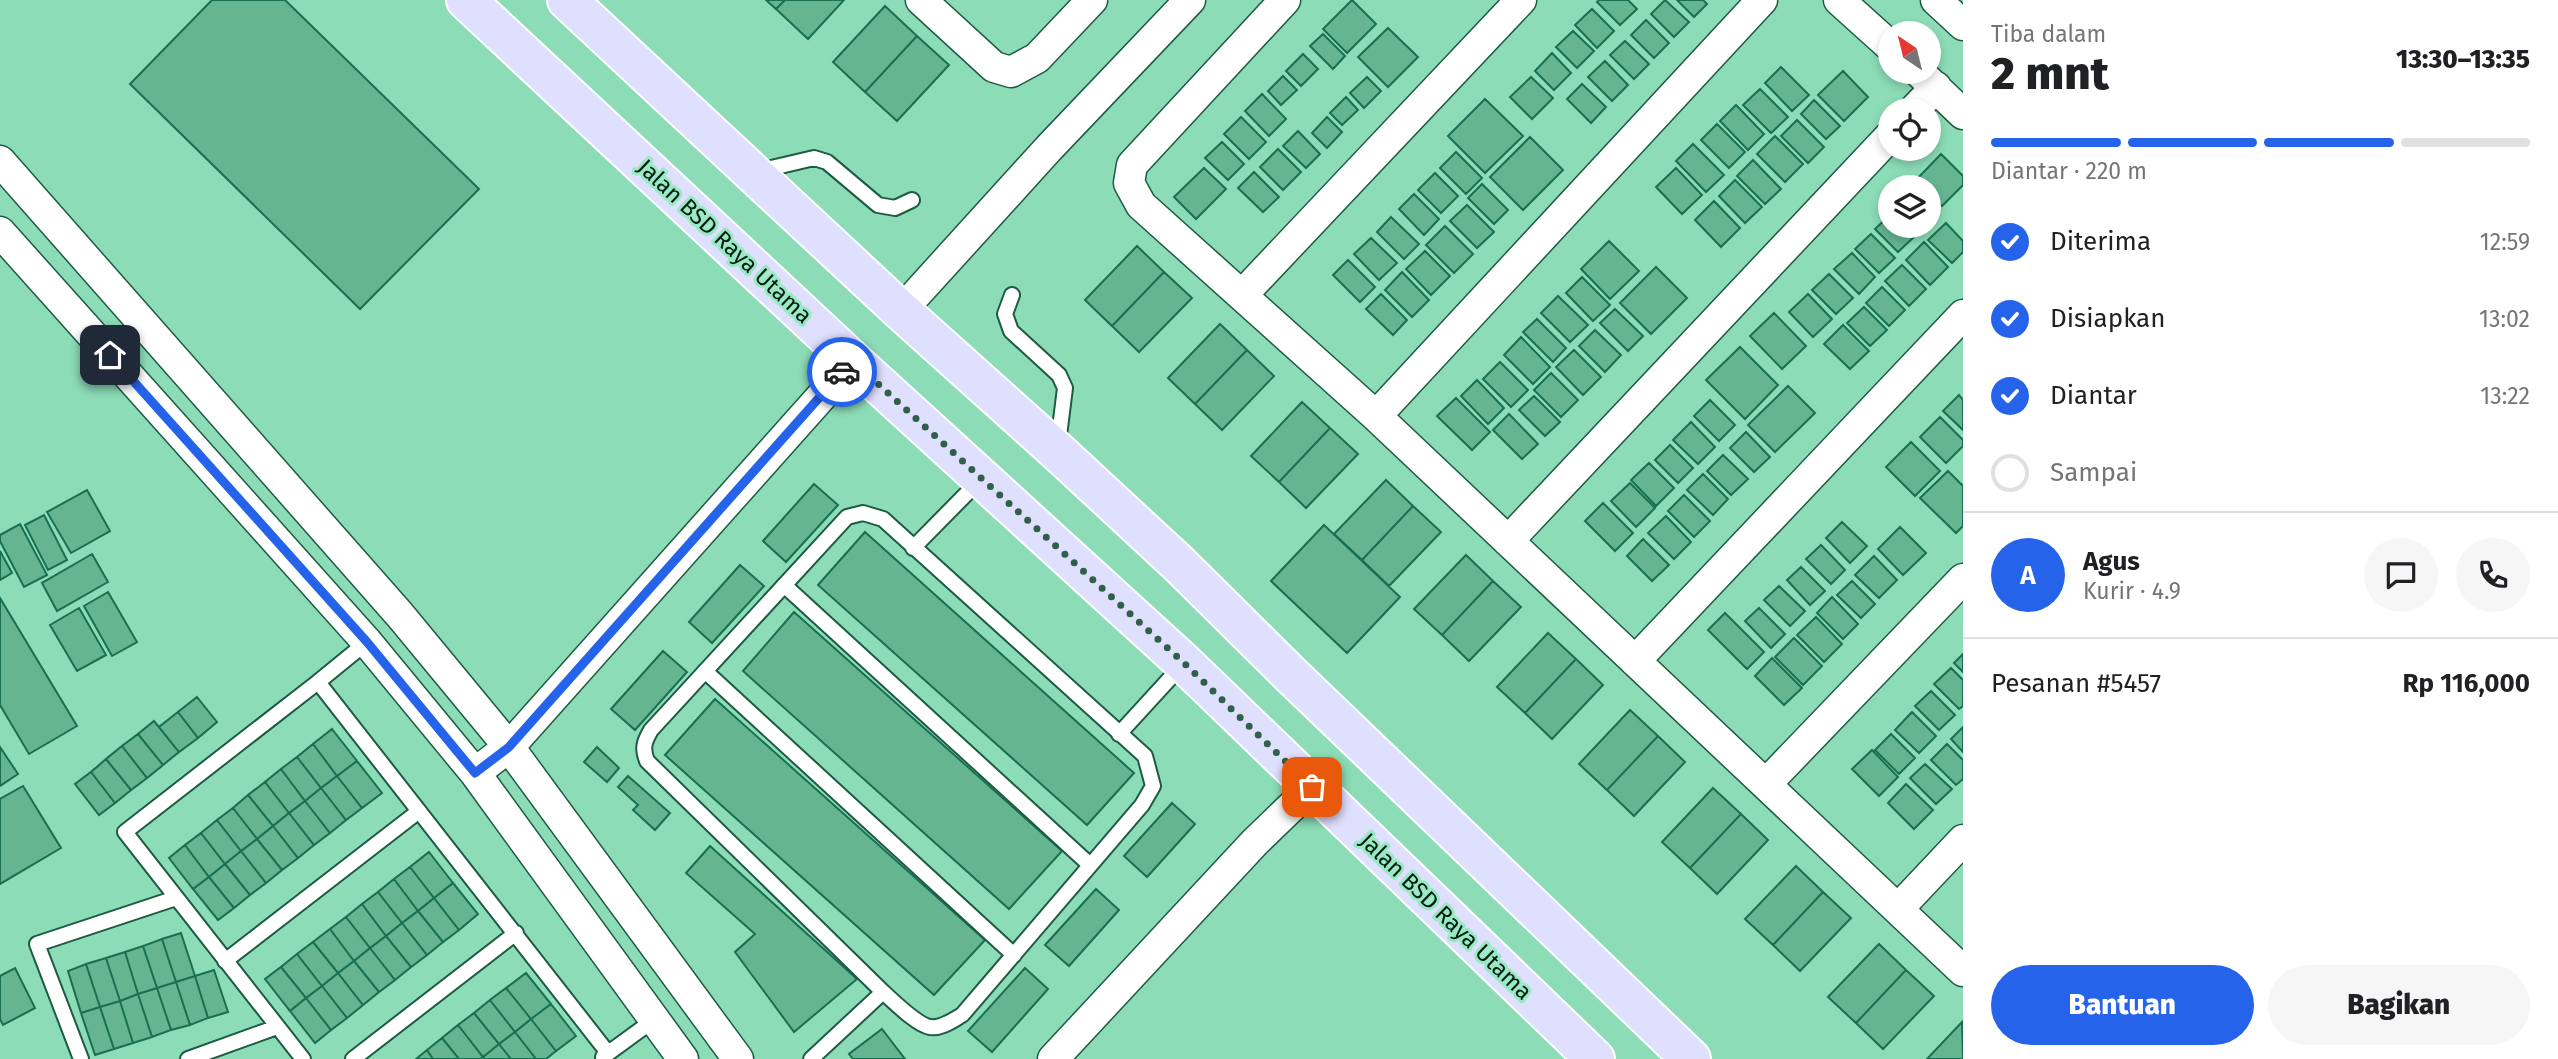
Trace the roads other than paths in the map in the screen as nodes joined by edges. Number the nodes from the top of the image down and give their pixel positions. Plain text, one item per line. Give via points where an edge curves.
1 (466, 0) edge
2 (567, 0) edge
3 (921, 0) edge
4 (1092, 0) edge
5 (1189, 0) edge
6 (1285, 0) edge
7 (1521, 0) edge
8 (1762, 0) edge
9 (1839, 0) edge
10 (1936, 0) edge
11 (1963, 25) edge
12 (1878, 35) edge
13 (1932, 84) edge
14 (1963, 114) edge
15 (1878, 148) edge
16 (0, 161) edge
17 (751, 173) junction
18 (912, 200) dead end
19 (0, 232) edge
20 (1012, 295) dead end
21 (1242, 295) junction
22 (901, 311) junction
23 (1963, 315) edge
24 (853, 361) junction
25 (1376, 415) junction
26 (1057, 451) junction
27 (981, 478) junction
28 (1508, 541) junction
29 (914, 548) junction
30 (1963, 579) edge
31 (784, 584) junction
32 (367, 642) junction
33 (1635, 661) junction
34 (1184, 663) junction
35 (705, 671) junction
36 (318, 682) junction
37 (1119, 734) junction
38 (509, 747) junction
39 (475, 773) junction
40 (1766, 784) junction
41 (1312, 787) junction
42 (419, 811) junction
43 (1963, 840) edge
44 (1090, 865) junction
45 (176, 898) junction
46 (1898, 909) junction
47 (516, 933) junction
48 (1014, 955) junction
49 (225, 961) junction
50 (1963, 971) edge
51 (883, 992) junction
52 (655, 1018) junction
53 (277, 1027) junction
54 (604, 1056) edge
55 (81, 1059) edge
56 (188, 1059) edge
57 (303, 1059) edge
58 (354, 1059) edge
59 (683, 1059) edge
60 (738, 1059) edge
61 (811, 1059) edge
62 (1054, 1059) edge
63 (1595, 1059) edge
64 (1691, 1059) edge

1 - 24 main road, Jalan BSD Raya Utama
2 - 17 main road
3 - 4 street via 994,67 1011,72 1037,58
5 - 22 street
6 - 21 street via 1132,165 1129,183 1141,205
7 - 21 street
8 - 25 street
9 - 12 street
10 - 11 street
13 - 14 street
15 - 28 street
16 - 38 street via 400,615
17 - 18 lane via 814,158 827,162 877,205 895,208
17 - 22 main road
19 - 32 street
20 - 26 lane via 1006,314 1011,331 1059,375 1065,388
21 - 25 street
22 - 26 main road
23 - 33 street
24 - 27 main road, Jalan BSD Raya Utama
24 - 38 street
25 - 28 street
26 - 64 main road
27 - 29 lane
27 - 34 main road, Jalan BSD Raya Utama
28 - 33 street
29 - 31 lane via 883,519 863,513 847,517
29 - 37 lane
30 - 40 street
31 - 35 lane
31 - 44 lane
32 - 36 lane
32 - 39 street
33 - 40 street
34 - 37 lane
34 - 41 main road, Jalan BSD Raya Utama
35 - 48 lane
35 - 51 lane via 643,742 647,761
36 - 42 lane
36 - 45 lane via 125,832
37 - 44 lane via 1145,756 1153,786
38 - 39 street
38 - 60 street
39 - 52 street
40 - 46 street
41 - 62 street via 1255,842
41 - 63 main road, Jalan BSD Raya Utama
42 - 47 lane
42 - 49 lane
43 - 46 street
44 - 48 lane
45 - 49 lane
45 - 55 lane via 37,944
46 - 50 street
47 - 54 lane
47 - 58 lane
48 - 51 lane via 962,1015 943,1025 921,1023
49 - 53 lane
51 - 61 lane
52 - 54 lane
52 - 59 street
53 - 56 lane
53 - 57 lane

